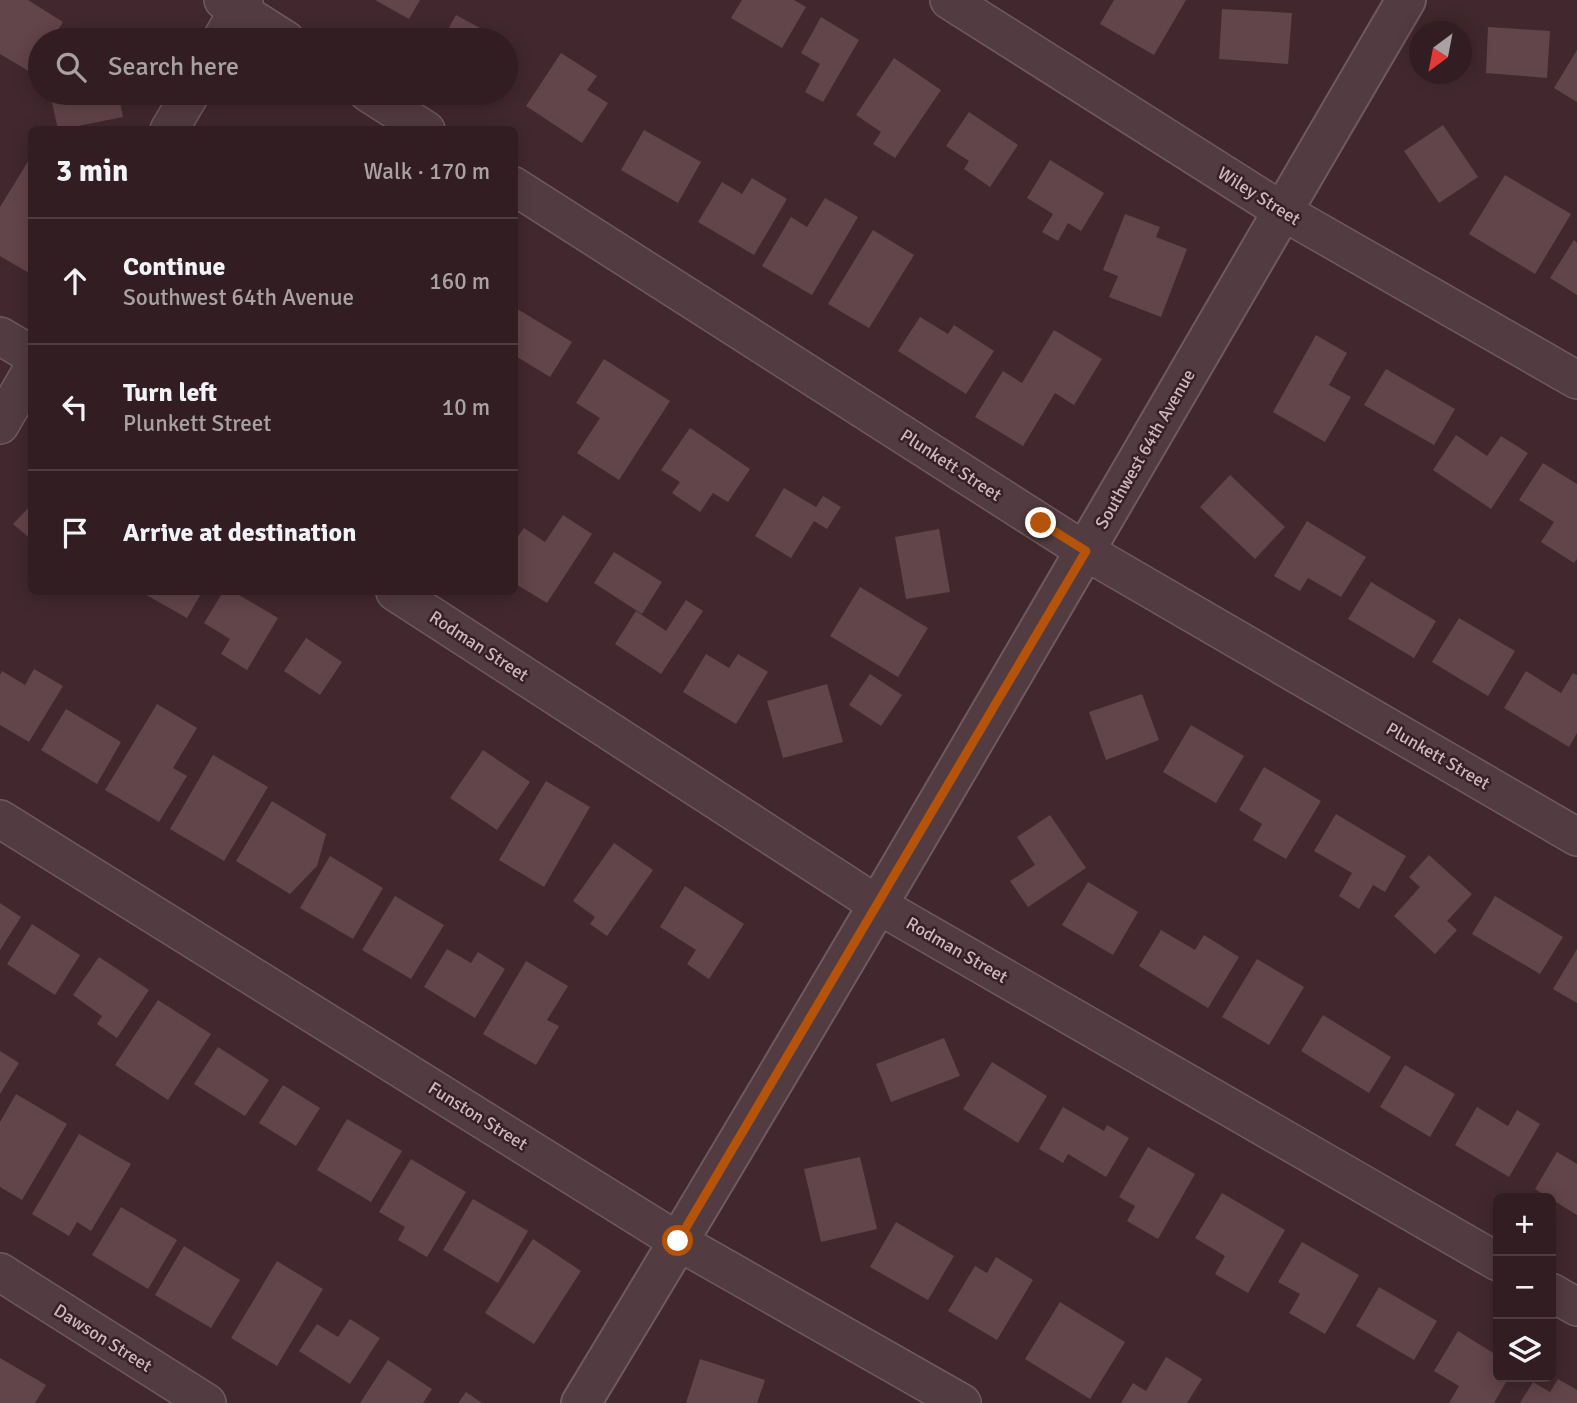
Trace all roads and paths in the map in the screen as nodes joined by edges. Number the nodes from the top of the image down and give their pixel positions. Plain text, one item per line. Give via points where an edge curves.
1 (949, 0) edge
2 (1406, 0) edge
3 (231, 12) edge
4 (262, 28) edge
5 (184, 105) edge
6 (387, 105) edge
7 (171, 126) edge
8 (420, 126) edge
9 (518, 189) edge
10 (1282, 211) junction
11 (0, 336) edge
12 (28, 353) edge
13 (28, 377) edge
14 (1577, 380) edge
15 (0, 425) edge
16 (1086, 551) junction
17 (401, 595) edge
18 (0, 819) edge
19 (1577, 837) edge
20 (877, 905) junction
21 (678, 1241) junction
22 (1493, 1259) edge
23 (0, 1272) edge
24 (1556, 1295) edge
25 (1577, 1307) edge
26 (206, 1403) edge
27 (581, 1403) edge
28 (962, 1403) edge

1 - 10 street, Wiley Street
2 - 10 street, Southwest 64th Avenue
3 - 4 street
5 - 7 street
6 - 8 street
9 - 16 street, Plunkett Street
10 - 14 street, Wiley Street
10 - 16 street, Southwest 64th Avenue
11 - 12 street
13 - 15 street
16 - 19 street, Plunkett Street
16 - 20 street, Southwest 64th Avenue
17 - 20 street, Rodman Street
18 - 21 street, Funston Street
20 - 21 street, Southwest 64th Avenue
20 - 22 street, Rodman Street
21 - 27 street, Southwest 64th Avenue
21 - 28 street, Funston Street
23 - 26 street, Dawson Street
24 - 25 street

